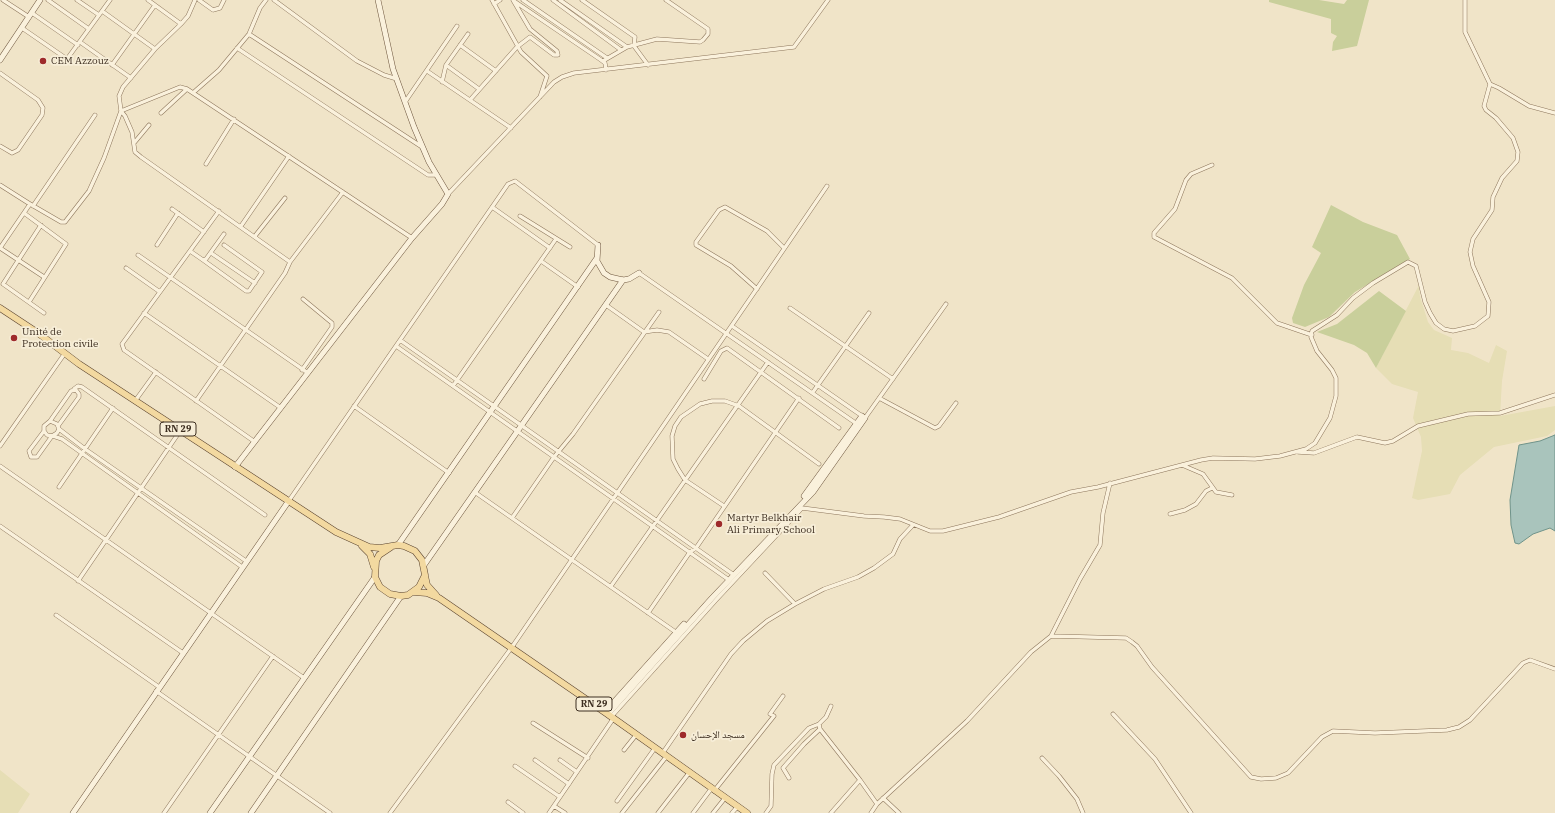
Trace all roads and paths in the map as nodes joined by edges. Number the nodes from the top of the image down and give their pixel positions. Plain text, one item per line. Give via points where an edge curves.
1 (3, 0) edge
2 (40, 0) edge
3 (48, 0) edge
4 (77, 0) edge
5 (110, 0) edge
6 (148, 0) edge
7 (195, 0) edge
8 (199, 0) edge
9 (224, 0) edge
10 (266, 0) edge
11 (274, 0) edge
12 (378, 0) edge
13 (500, 0) edge
14 (513, 0) edge
15 (523, 0) edge
16 (553, 0) edge
17 (560, 0) edge
18 (582, 0) edge
19 (666, 0) edge
20 (828, 0) edge
21 (1465, 0) edge
22 (493, 2) edge
23 (155, 5) junction
24 (100, 13) junction
25 (30, 15) junction
26 (181, 24) junction
27 (457, 26) dead end
28 (22, 28) junction
29 (89, 29) junction
30 (135, 34) junction
31 (249, 34) junction
32 (468, 34) dead end
33 (79, 44) junction
34 (460, 45) junction
35 (634, 46) junction
36 (517, 47) junction
37 (627, 47) junction
38 (237, 48) junction
39 (156, 49) junction
40 (621, 50) junction
41 (2, 54) edge
42 (608, 58) junction
43 (0, 60) edge
44 (603, 61) junction
45 (648, 64) junction
46 (112, 65) junction
47 (446, 65) junction
48 (606, 70) junction
49 (427, 71) junction
50 (496, 71) junction
51 (0, 73) edge
52 (130, 78) junction
53 (397, 79) junction
54 (442, 82) junction
55 (1490, 84) junction
56 (187, 89) junction
57 (480, 89) junction
58 (194, 92) junction
59 (539, 98) junction
60 (470, 100) junction
61 (405, 102) junction
62 (121, 111) junction
63 (1555, 112) edge
64 (161, 113) dead end
65 (95, 115) dead end
66 (234, 119) junction
67 (149, 125) dead end
68 (510, 128) junction
69 (134, 143) junction
70 (0, 146) edge
71 (423, 148) junction
72 (289, 156) junction
73 (206, 164) dead end
74 (1212, 165) dead end
75 (437, 175) junction
76 (0, 185) edge
77 (827, 186) dead end
78 (343, 192) junction
79 (448, 194) junction
80 (285, 198) dead end
81 (31, 205) junction
82 (492, 207) junction
83 (172, 209) dead end
84 (219, 211) junction
85 (24, 213) junction
86 (178, 214) junction
87 (520, 216) dead end
88 (41, 225) junction
89 (242, 226) junction
90 (204, 232) junction
91 (224, 234) dead end
92 (255, 236) junction
93 (412, 238) junction
94 (556, 239) junction
95 (157, 245) dead end
96 (224, 245) dead end
97 (598, 245) joint
98 (570, 247) dead end
99 (0, 248) edge
100 (550, 248) junction
101 (784, 248) junction
102 (190, 251) junction
103 (211, 253) junction
104 (138, 255) dead end
105 (597, 258) junction
106 (18, 260) junction
107 (203, 260) junction
108 (541, 261) junction
109 (290, 262) junction
110 (126, 268) dead end
111 (639, 273) joint
112 (44, 277) junction
113 (171, 278) junction
114 (623, 280) junction
115 (255, 283) junction
116 (578, 287) junction
117 (757, 289) junction
118 (160, 292) junction
119 (303, 299) dead end
120 (29, 302) junction
121 (946, 304) dead end
122 (606, 305) junction
123 (0, 308) edge
124 (790, 308) dead end
125 (659, 312) dead end
126 (44, 313) dead end
127 (144, 313) junction
128 (869, 313) dead end
129 (732, 326) junction
130 (244, 330) junction
131 (644, 332) junction
132 (726, 334) junction
133 (1312, 335) junction
134 (400, 340) junction
135 (396, 346) junction
136 (846, 346) junction
137 (64, 353) junction
138 (708, 359) junction
139 (768, 362) junction
140 (220, 366) junction
141 (302, 370) junction
142 (761, 371) junction
143 (156, 372) junction
144 (308, 373) junction
145 (704, 379) dead end
146 (893, 379) junction
147 (457, 380) junction
148 (818, 385) junction
149 (454, 386) junction
150 (74, 390) junction
151 (813, 392) junction
152 (1555, 396) edge
153 (799, 398) junction
154 (879, 398) junction
155 (135, 401) junction
156 (196, 401) junction
157 (956, 403) dead end
158 (737, 405) junction
159 (354, 406) junction
160 (495, 407) junction
161 (113, 408) junction
162 (281, 408) junction
163 (491, 412) junction
164 (864, 417) junction
165 (50, 421) junction
166 (858, 425) junction
167 (522, 426) junction
168 (58, 428) junction
169 (839, 428) dead end
170 (180, 430) junction
171 (44, 431) junction
172 (519, 432) junction
173 (775, 432) junction
174 (52, 436) junction
175 (255, 442) junction
176 (0, 446) edge
177 (169, 448) junction
178 (85, 449) junction
179 (559, 452) junction
180 (1293, 452) junction
181 (82, 454) junction
182 (554, 457) junction
183 (819, 464) dead end
184 (1182, 465) junction
185 (0, 466) edge
186 (235, 467) junction
187 (449, 473) junction
188 (686, 480) junction
189 (1110, 483) junction
190 (59, 487) dead end
191 (1212, 488) junction
192 (142, 489) junction
193 (139, 493) junction
194 (476, 493) junction
195 (617, 493) junction
196 (1232, 495) dead end
197 (614, 498) junction
198 (288, 502) junction
199 (724, 506) junction
200 (1170, 514) dead end
201 (265, 515) dead end
202 (512, 518) junction
203 (657, 521) junction
204 (914, 525) junction
205 (0, 526) edge
206 (653, 526) junction
207 (204, 531) junction
208 (200, 536) junction
209 (106, 540) junction
210 (359, 544) junction
211 (398, 545) junction
212 (391, 547) junction
213 (696, 548) junction
214 (690, 552) junction
215 (572, 560) junction
216 (246, 561) junction
217 (424, 565) junction
218 (242, 567) junction
219 (374, 568) junction
220 (765, 573) dead end
221 (732, 574) junction
222 (425, 575) junction
223 (375, 577) junction
224 (728, 579) junction
225 (78, 581) junction
226 (611, 586) junction
227 (414, 592) junction
228 (401, 596) junction
229 (439, 598) junction
230 (795, 604) junction
231 (210, 613) junction
232 (648, 613) junction
233 (56, 615) dead end
234 (678, 633) junction
235 (1051, 636) junction
236 (512, 647) junction
237 (183, 653) junction
238 (272, 656) junction
239 (1555, 669) edge
240 (304, 678) junction
241 (158, 689) junction
242 (784, 696) dead end
243 (831, 706) dead end
244 (1113, 714) dead end
245 (609, 716) junction
246 (533, 723) dead end
247 (819, 724) junction
248 (820, 729) junction
249 (218, 735) junction
250 (636, 735) junction
251 (654, 748) junction
252 (624, 750) dead end
253 (664, 755) junction
254 (249, 756) junction
255 (588, 758) junction
256 (1042, 758) dead end
257 (534, 760) dead end
258 (560, 760) dead end
259 (515, 766) dead end
260 (577, 772) junction
261 (689, 773) junction
262 (276, 776) junction
263 (789, 778) dead end
264 (860, 780) junction
265 (569, 784) junction
266 (713, 790) junction
267 (560, 797) junction
268 (725, 798) junction
269 (883, 798) junction
270 (617, 801) dead end
271 (508, 802) dead end
272 (877, 804) junction
273 (554, 806) junction
274 (738, 806) junction
275 (73, 813) edge
276 (164, 813) edge
277 (210, 813) edge
278 (250, 813) edge
279 (330, 813) edge
280 (390, 813) edge
281 (523, 813) edge
282 (549, 813) edge
283 (565, 813) edge
284 (622, 813) edge
285 (658, 813) edge
286 (693, 813) edge
287 (713, 813) edge
288 (732, 813) edge
289 (747, 813) edge
290 (766, 813) edge
291 (831, 813) edge
292 (871, 813) edge
293 (899, 813) edge
294 (1083, 813) edge
295 (1191, 813) edge

1 - 25 street
2 - 25 street
3 - 29 street
4 - 24 street
5 - 24 street
6 - 23 street
7 - 26 street via 188,16
8 - 9 street via 214,10 220,8
10 - 31 street
11 - 53 street via 357,61
12 - 53 street
13 - 22 street
14 - 36 street via 532,31 559,53 557,56 554,55 532,37
14 - 44 street
15 - 42 street
16 - 40 street
17 - 37 street
18 - 35 street via 635,37
19 - 35 street via 708,29 704,40 700,42 657,39
20 - 45 street via 794,47
21 - 55 street via 1465,32
22 - 36 street
23 - 26 street
23 - 30 street
24 - 29 street
24 - 30 street
25 - 28 street
25 - 33 street
26 - 39 street
27 - 49 street
28 - 33 street via 65,58 68,58
28 - 41 street
29 - 33 street
30 - 39 street
30 - 46 street
31 - 38 street
31 - 71 street
32 - 34 street
33 - 46 street
34 - 47 street
34 - 50 street
35 - 37 street
35 - 45 street
36 - 50 street
36 - 59 street via 547,76
37 - 40 street
38 - 58 street via 219,70
38 - 75 street via 428,175
39 - 52 street
40 - 42 street
41 - 43 street
42 - 44 street
44 - 48 street
45 - 48 street
46 - 52 street
47 - 54 street
47 - 57 street
48 - 59 street via 574,73 562,77
49 - 54 street
49 - 61 street
50 - 57 street
51 - 70 street via 38,100 43,108 42,115 18,150 12,153
52 - 62 street via 119,96
53 - 61 street
54 - 60 street
55 - 63 street via 1529,106
55 - 133 street via 1484,106 1513,138 1518,152 1517,161 1502,178 1493,197 1492,210 1473,239 1470,252 1473,266 1489,302 1488,316 1475,326 1453,331 1444,329 1436,323 1425,302 1416,266 1408,262 1353,298 1337,315 1316,327
56 - 58 street
56 - 62 street via 180,87
56 - 64 street
57 - 60 street
58 - 66 street
59 - 68 street
60 - 68 street
61 - 71 street
62 - 69 street via 126,116
62 - 81 street via 89,192 65,222
65 - 81 street
66 - 72 street
66 - 73 street
67 - 69 street
68 - 79 street
69 - 84 street via 136,152 141,157
71 - 75 street
72 - 78 street
72 - 89 street
74 - 133 street via 1191,174 1186,180 1175,208 1154,233 1154,237 1232,278 1277,323
75 - 79 street
76 - 81 street
77 - 101 street
78 - 93 street
78 - 109 street
79 - 93 street
80 - 92 street
81 - 85 street
82 - 97 street via 508,184 515,181
82 - 100 street
82 - 134 street
83 - 86 street
84 - 89 street
84 - 90 street
85 - 88 street
85 - 99 street
86 - 90 street
86 - 95 street
87 - 94 street
88 - 106 street
88 - 112 street via 66,244
89 - 92 street
90 - 102 street
91 - 103 street
92 - 109 street
93 - 144 street
94 - 98 street
94 - 100 street
96 - 115 street via 261,270 262,274
97 - 105 street
99 - 106 street
100 - 108 street
101 - 117 street
101 - 117 street via 767,231 725,207 719,210 696,242 696,245 731,266
102 - 107 street
102 - 113 street
103 - 107 street
103 - 115 street
104 - 113 street
105 - 114 street via 604,273
105 - 116 street
106 - 112 street
106 - 120 street via 3,284
107 - 115 street via 246,291
108 - 116 street
108 - 147 street
109 - 130 street via 285,273
110 - 118 street
111 - 114 street
111 - 132 street
112 - 120 street
113 - 118 street
113 - 130 street
114 - 122 street
116 - 160 street
117 - 129 street
118 - 127 street
119 - 141 street via 332,323 332,327
120 - 126 street
121 - 146 street
122 - 131 street
122 - 167 street
123 - 137 main road, RN 29
124 - 136 street
125 - 131 street
127 - 140 street
127 - 143 street via 123,340 122,346
128 - 136 street
129 - 132 street
129 - 148 street
130 - 140 street
130 - 141 street
131 - 138 street via 669,332
131 - 179 street
132 - 138 street
132 - 139 street
133 - 180 street via 1317,350 1336,378 1336,396 1330,418 1315,443 1306,449
134 - 135 street
134 - 147 street
135 - 149 street
135 - 159 street
136 - 146 street
136 - 148 street
137 - 155 main road, RN 29
137 - 176 street
138 - 195 street
139 - 142 street
139 - 151 street
140 - 156 street
140 - 162 street
141 - 144 street
142 - 145 street via 724,348
142 - 153 street
142 - 158 street
143 - 155 street
143 - 156 street
144 - 162 street
146 - 154 street
147 - 149 street
147 - 160 street
148 - 151 street
148 - 164 street
149 - 163 street
150 - 161 street via 78,386 82,387
150 - 165 street
150 - 168 street via 79,392 79,397
151 - 166 street
152 - 180 street via 1500,413 1468,414 1418,426 1385,443 1357,437 1314,452
153 - 169 street
153 - 173 street
154 - 157 street via 935,428
154 - 164 street
155 - 170 main road, RN 29
156 - 175 street
158 - 173 street
158 - 188 street
158 - 188 street via 725,401 712,401 700,404 681,417 672,436 671,447 678,470
159 - 187 street
159 - 198 street
160 - 163 street
160 - 167 street
161 - 177 street
161 - 178 street
162 - 175 street
163 - 172 street
163 - 187 street
164 - 166 street
165 - 168 street via 55,422
165 - 171 street via 44,426
166 - 221 street via 808,492
167 - 172 street
167 - 179 street
168 - 174 street via 57,433
168 - 178 street
170 - 177 street
170 - 186 main road, RN 29
171 - 174 street via 46,435
171 - 174 street via 29,451 31,457 37,456
172 - 182 street
172 - 194 street
173 - 183 street
173 - 199 street
174 - 181 street
175 - 186 street
177 - 192 street
177 - 201 street
178 - 181 street
178 - 192 street
179 - 182 street
179 - 195 street
180 - 184 street via 1255,459 1213,458
181 - 190 street
181 - 193 street
182 - 197 street
182 - 202 street
184 - 189 street
184 - 191 street via 1203,474
185 - 209 street
186 - 198 main road, RN 29
187 - 211 street
188 - 199 street
188 - 203 street
189 - 204 street via 1071,492 999,517 953,529 930,531
189 - 235 street via 1100,545
191 - 196 street via 1216,492
191 - 200 street via 1206,491 1196,504
192 - 193 street
192 - 207 street
193 - 208 street
193 - 209 street
194 - 202 street
194 - 217 street
195 - 197 street
195 - 203 street
197 - 206 street
197 - 215 street
198 - 210 main road, RN 29
198 - 216 street
199 - 213 street
202 - 215 street
203 - 206 street
203 - 213 street
204 - 230 street via 900,539 892,554 874,568 858,578 824,589
204 - 245 street via 900,519 802,508
205 - 225 street
206 - 214 street
206 - 226 street
207 - 208 street
207 - 216 street
208 - 218 street
209 - 225 street
209 - 231 street
210 - 212 main road, RN 29 via 375,548
210 - 219 main road, RN 29 via 370,554
211 - 212 main road, RN 29
211 - 217 main road via 415,551
212 - 219 main road, RN 29 via 379,555
213 - 214 street
213 - 221 street
214 - 224 street
214 - 232 street
215 - 226 street
215 - 236 street
216 - 218 street
217 - 222 main road, RN 29
218 - 231 street
219 - 223 main road, RN 29
220 - 230 street
221 - 224 street
222 - 227 main road
222 - 229 main road, RN 29 via 427,585
223 - 228 main road via 385,591
223 - 240 street
224 - 234 street
225 - 237 street
226 - 232 street
227 - 228 main road, RN 29
227 - 229 main road, RN 29 via 427,593
228 - 262 street
229 - 236 main road, RN 29
230 - 253 street via 767,621 731,654
231 - 237 street
231 - 238 street
232 - 234 street
233 - 241 street
234 - 245 street
235 - 239 street via 1126,638 1132,642 1251,777 1261,780 1288,773 1322,737 1333,731 1375,733 1447,730 1459,727 1470,720 1523,664 1530,660
235 - 269 street via 1031,652 968,721
236 - 245 main road, RN 29
236 - 280 street
237 - 241 street
238 - 240 street
238 - 249 street
240 - 254 street
241 - 249 street
241 - 275 street
242 - 266 street via 770,714 774,716
243 - 247 street
244 - 295 street via 1155,759
245 - 250 main road, RN 29
245 - 255 street
246 - 255 street
247 - 248 street
247 - 290 street via 809,728 774,765 771,806
248 - 263 street via 784,768
248 - 264 street
249 - 254 street
249 - 276 street
250 - 251 main road, RN 29
250 - 252 street
251 - 253 main road, RN 29
251 - 270 street
253 - 261 main road, RN 29
253 - 284 street
254 - 262 street
254 - 277 street
255 - 260 street
256 - 294 street via 1077,799
257 - 265 street
258 - 260 street
259 - 267 street
260 - 265 street
261 - 266 main road, RN 29
261 - 285 street
262 - 278 street
262 - 279 street
264 - 272 street
264 - 291 street
265 - 267 street
266 - 268 main road, RN 29
266 - 286 street
267 - 273 street
268 - 274 main road, RN 29
268 - 287 street
269 - 272 street
269 - 293 street
271 - 281 street
272 - 292 street
273 - 282 street
273 - 283 street
274 - 288 street
274 - 289 main road, RN 29

